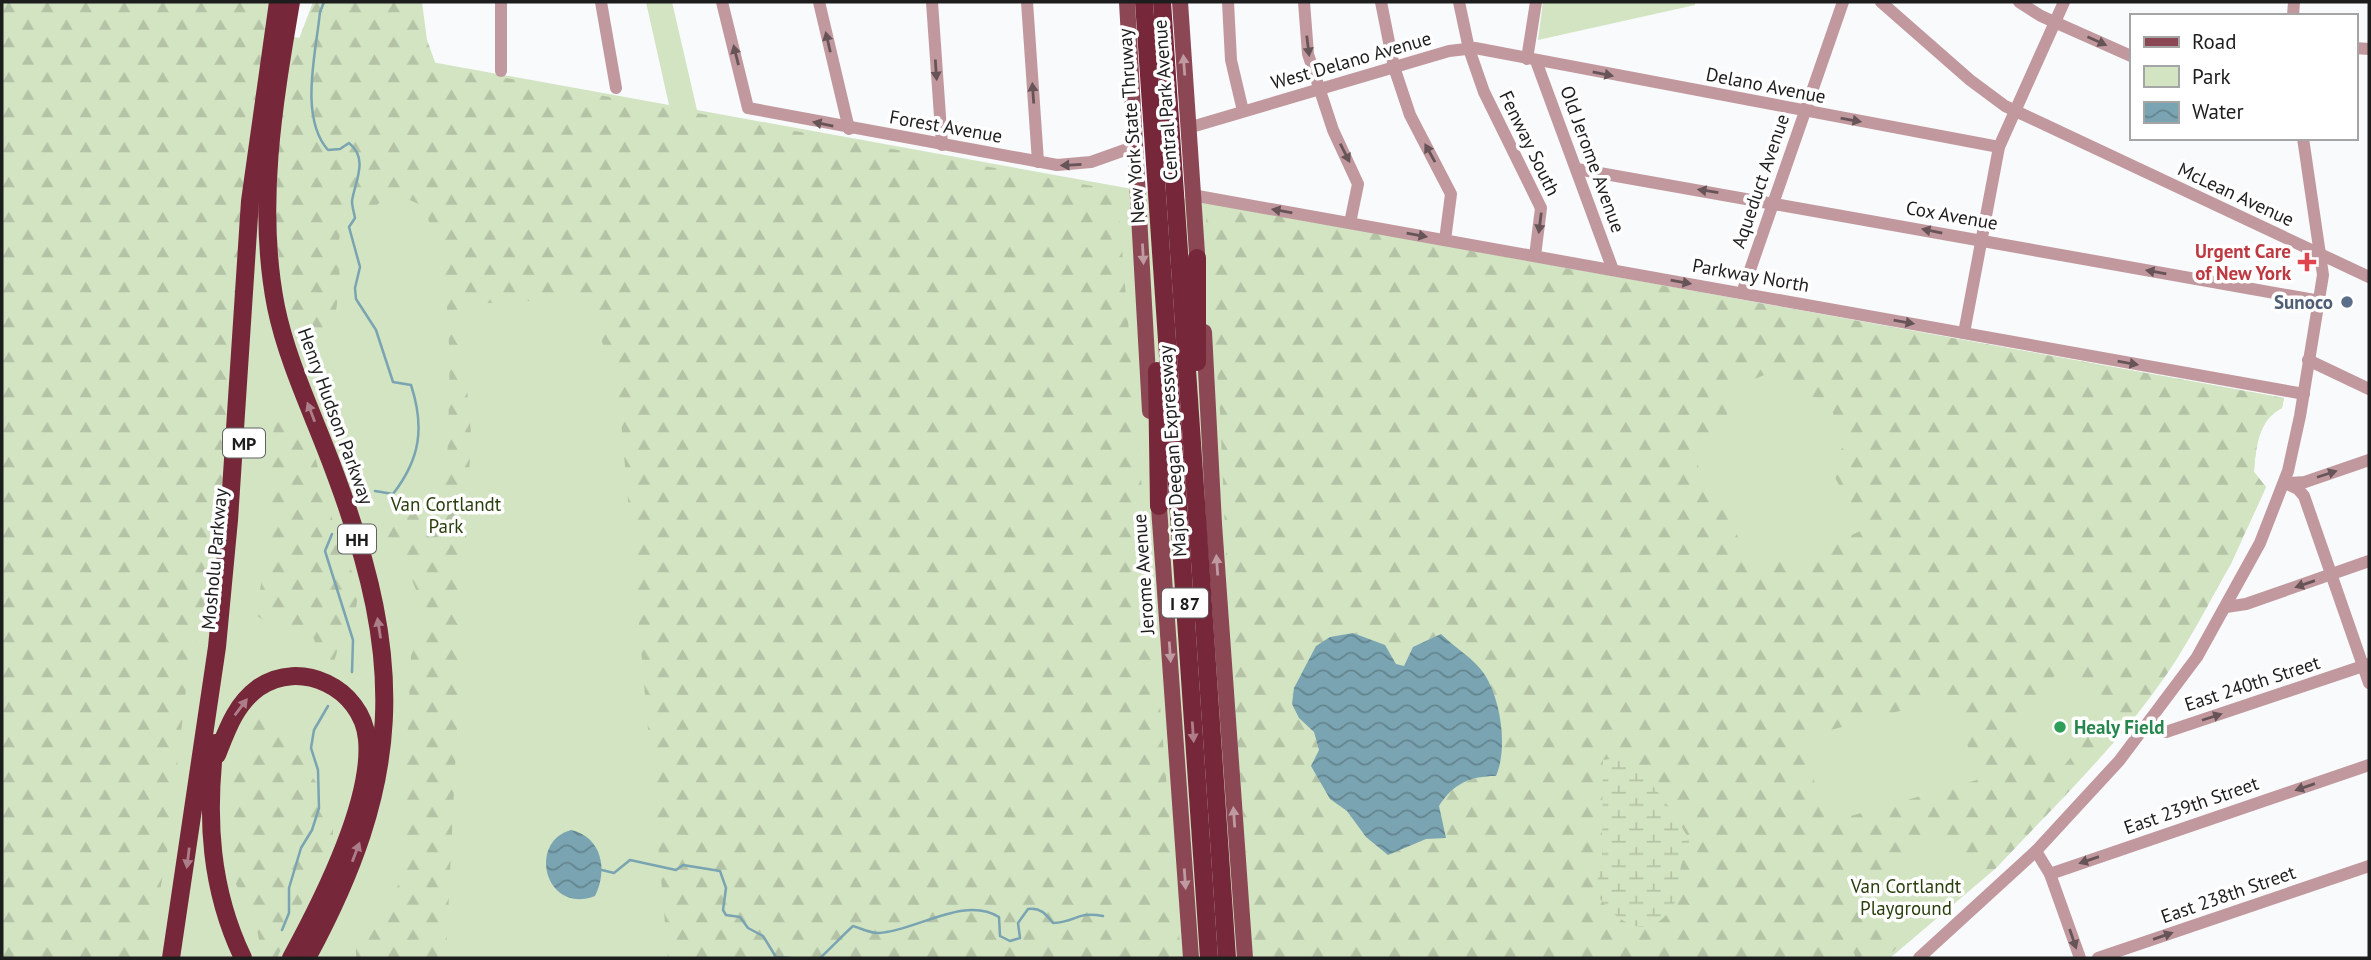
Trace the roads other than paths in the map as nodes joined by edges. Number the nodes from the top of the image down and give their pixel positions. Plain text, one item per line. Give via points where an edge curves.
1 (278, 2) edge
2 (291, 2) edge
3 (501, 2) edge
4 (601, 2) edge
5 (722, 2) edge
6 (819, 2) edge
7 (932, 2) edge
8 (1027, 2) edge
9 (1126, 2) edge
10 (1144, 2) edge
11 (1162, 2) edge
12 (1180, 2) edge
13 (1228, 2) edge
14 (1304, 2) edge
15 (1381, 2) edge
16 (1459, 2) edge
17 (1536, 2) edge
18 (1843, 2) edge
19 (1881, 2) edge
20 (2019, 2) edge
21 (2064, 2) edge
22 (2054, 22) junction
23 (278, 39) junction
24 (1469, 49) junction
25 (2130, 57) edge
26 (1531, 60) junction
27 (1394, 67) junction
28 (501, 71) dead end
29 (616, 88) dead end
30 (1319, 89) junction
31 (1243, 111) junction
32 (2015, 111) junction
33 (1804, 112) junction
34 (273, 118) junction
35 (1188, 128) junction
36 (849, 129) junction
37 (2303, 140) edge
38 (942, 145) junction
39 (1136, 146) junction
40 (1999, 147) junction
41 (1038, 162) junction
42 (1577, 169) junction
43 (1139, 186) joint
44 (1184, 194) junction
45 (1772, 201) junction
46 (1350, 223) junction
47 (1445, 240) junction
48 (1982, 240) junction
49 (1160, 248) junction
50 (2321, 254) junction
51 (1535, 256) junction
52 (1197, 258) junction
53 (1613, 270) junction
54 (2369, 278) edge
55 (1742, 293) junction
56 (2320, 301) junction
57 (1964, 333) junction
58 (2308, 360) junction
59 (2369, 388) edge
60 (2304, 394) junction
61 (2369, 460) edge
62 (1194, 474) junction
63 (2285, 483) junction
64 (1159, 506) junction
65 (2369, 561) edge
66 (2331, 574) junction
67 (2226, 607) junction
68 (2366, 665) edge
69 (2369, 683) edge
70 (2148, 724) junction
71 (2369, 765) edge
72 (206, 767) junction
73 (2036, 851) junction
74 (2369, 866) edge
75 (2050, 874) junction
76 (171, 958) edge
77 (236, 958) edge
78 (243, 958) edge
79 (291, 958) edge
80 (307, 958) edge
81 (1191, 958) edge
82 (1209, 958) edge
83 (1227, 958) edge
84 (1245, 958) edge
85 (1919, 958) edge
86 (2080, 958) edge
87 (2098, 958) edge

1 - 23 highway
2 - 23 highway
3 - 28 street
4 - 29 street
36 -> 5 street, Forest Avenue via 748,108
36 -> 6 street
7 -> 38 street
41 -> 8 street
9 - 39 main road, Central Park Avenue
10 - 49 highway, New York State Thruway / I 87
11 - 44 highway, New York State Thruway / I 87
35 -> 12 main road, Central Park Avenue
13 - 31 street via 1231,60
14 -> 30 street via 1308,54
15 - 27 street
16 - 24 street, Fenway South
17 - 26 street, Old Jerome Avenue
18 - 33 street, Aqueduct Avenue
19 - 32 street, McLean Avenue via 1980,88
20 - 22 street
21 - 22 street
22 -> 25 street
22 - 32 street
23 - 34 highway, Henry Hudson Parkway / HH
23 - 72 highway via 250,201 226,561
24 - 26 street, West Delano Avenue
24 - 27 street, West Delano Avenue
24 -> 51 street, Fenway South via 1484,92 1541,208
26 -> 33 street, Delano Avenue
26 - 42 street, Old Jerome Avenue
27 - 30 street, West Delano Avenue
47 -> 27 street via 1451,194 1410,115
30 - 31 street, West Delano Avenue
30 -> 46 street via 1359,184
31 - 35 street, West Delano Avenue
32 - 40 street
32 - 50 street, McLean Avenue
33 -> 40 street, Delano Avenue
33 - 45 street, Aqueduct Avenue
34 - 72 highway, Mosholu Parkway / MP via 260,202 239,521
80 -> 34 highway, Henry Hudson Parkway / HH via 346,877 368,817 384,742 385,681 378,620 360,549 277,308 267,233
35 - 44 main road, Central Park Avenue
36 - 38 street, Forest Avenue
37 - 50 street
38 - 41 street, Forest Avenue
39 -> 41 street, Forest Avenue via 1078,165
39 - 43 main road, Central Park Avenue
40 - 48 street
45 -> 42 street, Cox Avenue
42 - 53 street, Old Jerome Avenue
43 -> 64 main road, Jerome Avenue
46 -> 44 street, Parkway North
44 - 52 main road
44 - 62 highway, Major Deegan Expressway / I 87
48 -> 45 street, Cox Avenue
45 - 55 street, Aqueduct Avenue
46 -> 47 street, Parkway North
47 - 51 street, Parkway North
56 -> 48 street, Cox Avenue
48 - 57 street
49 - 64 highway via 1155,308
49 -> 82 highway, Major Deegan Expressway / I 87
50 - 54 street, McLean Avenue
50 - 56 street
51 - 53 street, Parkway North
52 - 62 highway via 1199,415
84 -> 52 main road
53 -> 55 street, Parkway North
55 -> 57 street, Parkway North
56 - 58 street
57 -> 60 street, Parkway North
58 - 59 street
58 - 60 street
60 - 63 street
63 -> 61 street via 2305,482
62 - 83 highway, Major Deegan Expressway / I 87
63 - 66 street via 2304,496
63 - 67 street via 2257,550
64 -> 81 main road, Jerome Avenue
65 - 66 street
66 -> 67 street
66 - 68 street
67 - 70 street
68 - 69 street
70 -> 68 street, East 240th Street via 2166,732
70 - 73 street
71 -> 75 street, East 239th Street
72 -> 76 highway
72 - 77 highway, Mosholu Parkway / MP via 204,841 209,879
72 - 78 highway, Mosholu Parkway / MP via 215,872
72 -> 79 highway via 240,705 277,678 302,676 328,683 349,700 363,724 367,757 361,791 330,880
73 - 75 street
73 - 85 street
87 -> 74 street, East 238th Street
75 -> 86 street

